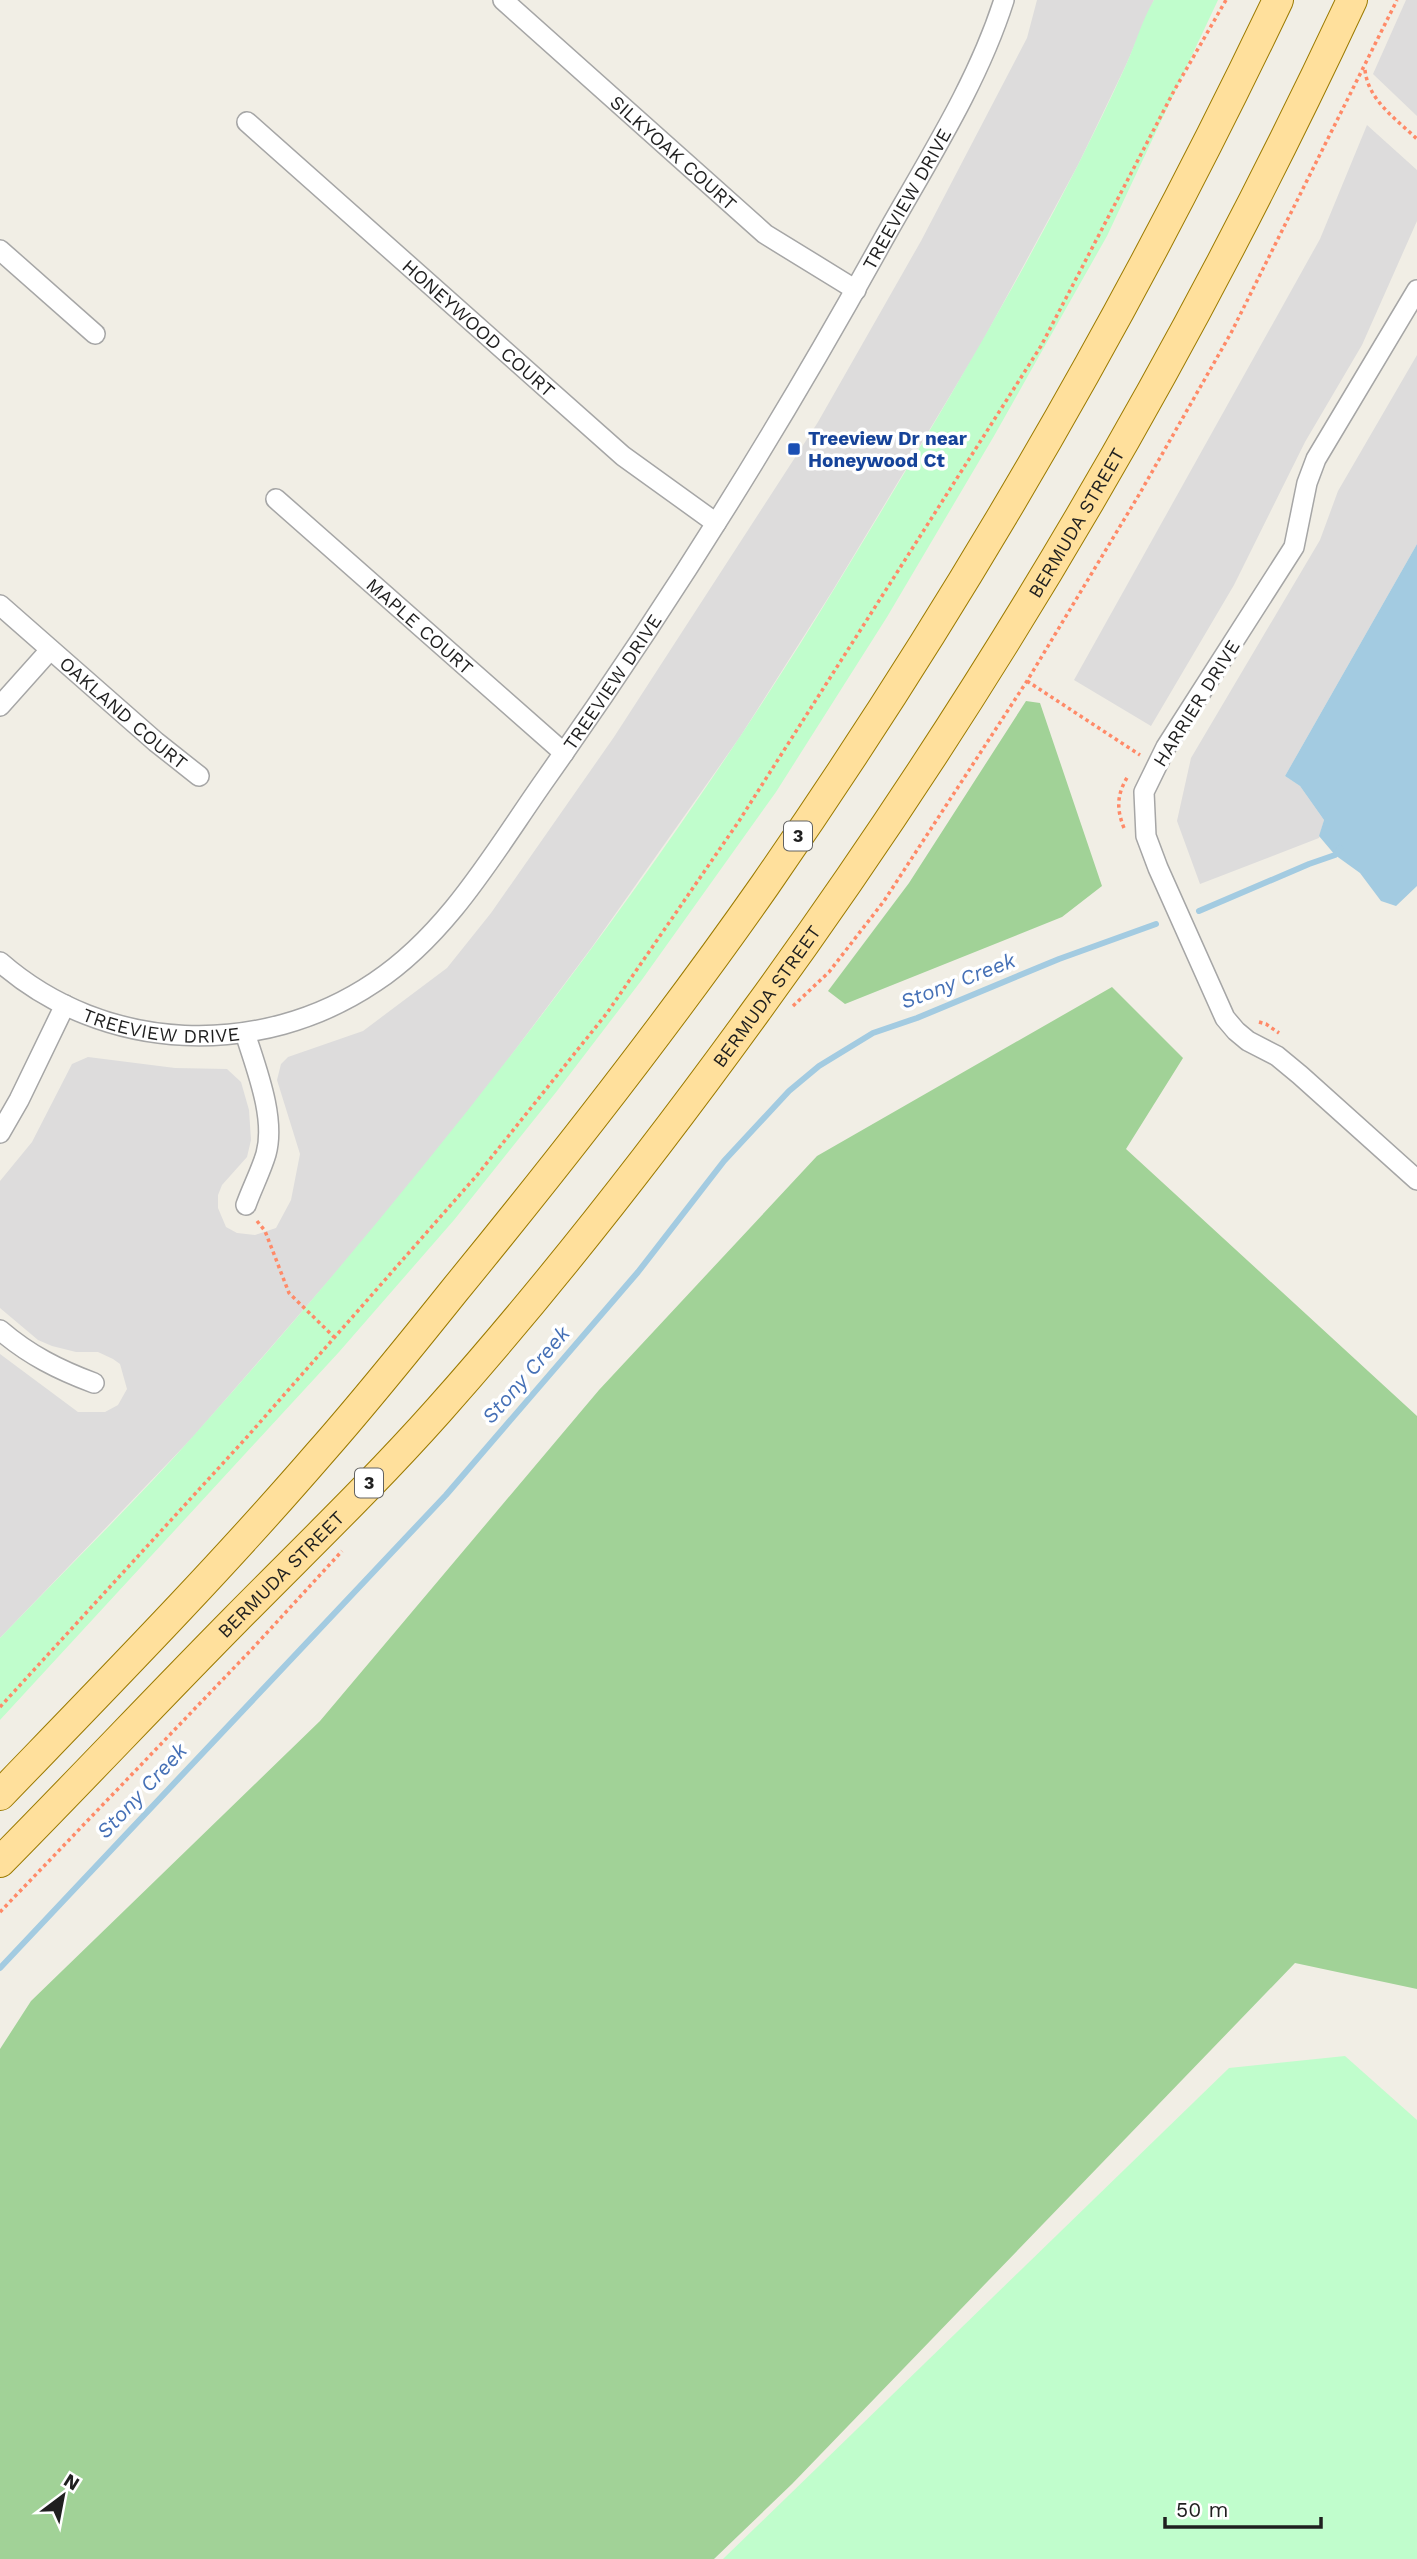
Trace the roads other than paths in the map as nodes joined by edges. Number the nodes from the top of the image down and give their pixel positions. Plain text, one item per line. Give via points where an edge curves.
1 (503, 0) edge
2 (1004, 0) edge
3 (1278, 0) edge
4 (1352, 0) edge
5 (247, 122) dead end
6 (0, 250) edge
7 (856, 290) junction
8 (1417, 290) edge
9 (94, 334) dead end
10 (276, 499) dead end
11 (716, 523) junction
12 (0, 604) edge
13 (50, 650) junction
14 (0, 706) edge
15 (564, 753) junction
16 (199, 776) dead end
17 (0, 962) edge
18 (65, 1005) junction
19 (245, 1033) junction
20 (0, 1133) edge
21 (1417, 1180) edge
22 (246, 1205) road end
23 (0, 1330) edge
24 (94, 1384) dead end
25 (0, 1795) edge
26 (0, 1863) edge

1 - 7 street, SILKYOAK COURT via 765,234
2 - 7 street, TREEVIEW DRIVE via 959,103
3 - 25 main road, 3 via 1158,238 1065,409 960,587 765,884 589,1122 339,1431 176,1613
4 - 26 main road, BERMUDA STREET / 3 via 1197,310 1065,545 939,746 792,962 621,1190 437,1412
5 - 11 street, HONEYWOOD COURT via 623,456
6 - 9 street
7 - 11 street, TREEVIEW DRIVE
8 - 21 street, HARRIER DRIVE via 1316,459 1294,547 1144,792 1146,836 1225,1018 1248,1041 1277,1056
10 - 15 street, MAPLE COURT
11 - 15 street, TREEVIEW DRIVE via 629,661
12 - 13 street, OAKLAND COURT
13 - 14 street, OAKLAND COURT
13 - 16 street, OAKLAND COURT
15 - 19 street, TREEVIEW DRIVE via 459,901 421,946 354,995 314,1014
17 - 18 street, TREEVIEW DRIVE
18 - 19 street, TREEVIEW DRIVE via 145,1032 210,1037
18 - 20 street
19 - 22 street via 264,1096 269,1136
23 - 24 street via 37,1358

